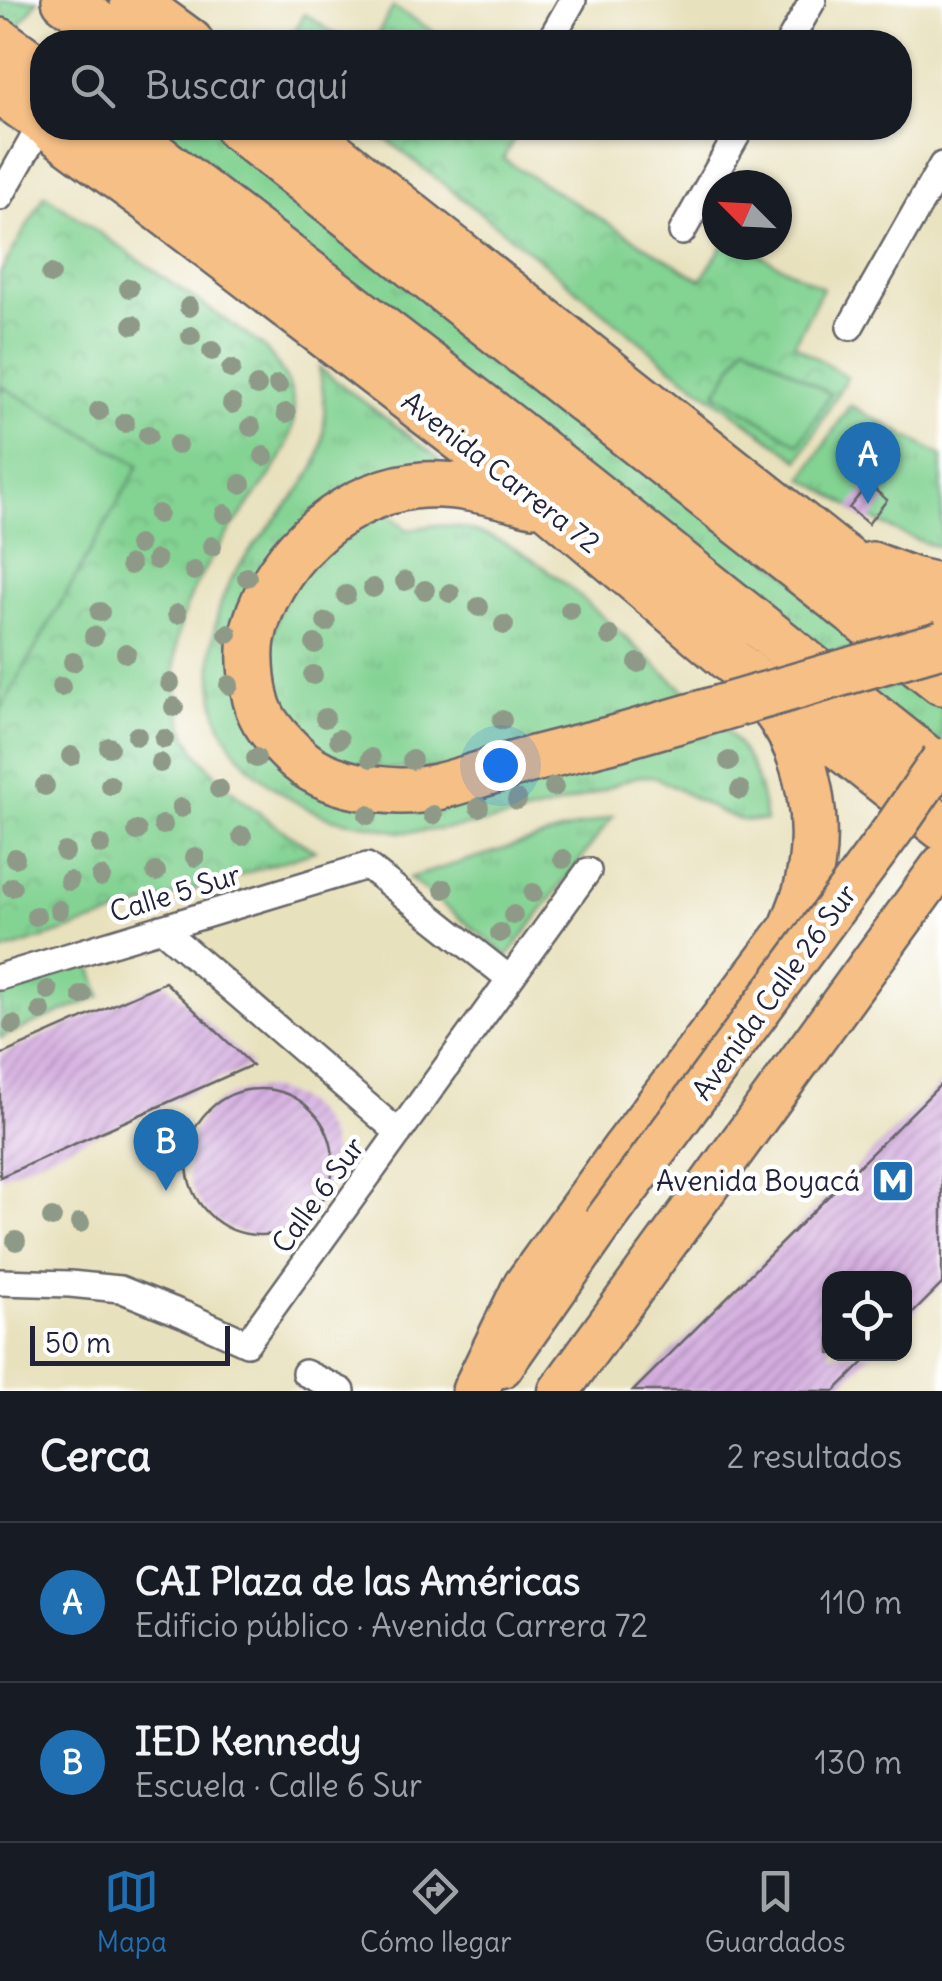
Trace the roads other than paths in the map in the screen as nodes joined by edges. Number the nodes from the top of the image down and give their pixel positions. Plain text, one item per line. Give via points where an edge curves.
1 (64, 0) edge
2 (133, 0) edge
3 (573, 0) edge
4 (813, 0) edge
5 (107, 30) edge
6 (174, 30) edge
7 (556, 30) edge
8 (796, 30) edge
9 (0, 42) edge
10 (30, 63) edge
11 (0, 91) edge
12 (30, 113) edge
13 (32, 140) edge
14 (67, 140) edge
15 (135, 140) edge
16 (253, 140) edge
17 (315, 140) edge
18 (734, 140) edge
19 (942, 165) edge
20 (0, 197) edge
21 (153, 203) junction
22 (682, 232) dead end
23 (264, 240) junction
24 (850, 327) dead end
25 (552, 508) junction
26 (836, 552) junction
27 (942, 587) edge
28 (942, 632) edge
29 (942, 644) edge
30 (735, 664) junction
31 (942, 682) edge
32 (942, 759) edge
33 (942, 771) edge
34 (942, 827) edge
35 (942, 865) edge
36 (588, 872) dead end
37 (162, 928) junction
38 (0, 977) edge
39 (510, 979) junction
40 (399, 1133) junction
41 (0, 1282) edge
42 (305, 1373) dead end
43 (342, 1391) edge
44 (474, 1391) edge
45 (486, 1391) edge
46 (559, 1391) edge

1 - 5 highway
2 - 6 highway
3 - 7 street
4 - 8 street
9 - 10 highway
11 - 12 highway
13 - 20 street
14 - 21 highway, Avenida Carrera 72
15 - 23 highway, Avenida Carrera 72
16 - 31 highway
17 - 26 highway
18 - 22 street
19 - 24 street
21 - 23 highway
21 - 25 highway, Avenida Carrera 72
23 - 33 highway, Avenida Carrera 72
25 - 29 highway, bridge via 458,486 416,486 355,504 329,522 282,571 252,641 261,714 283,744 310,769 350,784 426,789
25 - 30 highway, Avenida Carrera 72
26 - 27 highway
26 - 28 highway
30 - 34 highway, Avenida Carrera 72
30 - 44 highway via 777,711 806,778 813,826 806,892 792,929 526,1288
32 - 45 main road, Avenida Calle 26 Sur, bridge
35 - 46 main road
36 - 39 street, Calle 6 Sur
37 - 38 street, Calle 5 Sur
37 - 39 street, Calle 5 Sur via 367,866
37 - 40 street
39 - 40 street, Calle 6 Sur
40 - 41 street, Calle 6 Sur via 247,1343 120,1289
42 - 43 street

